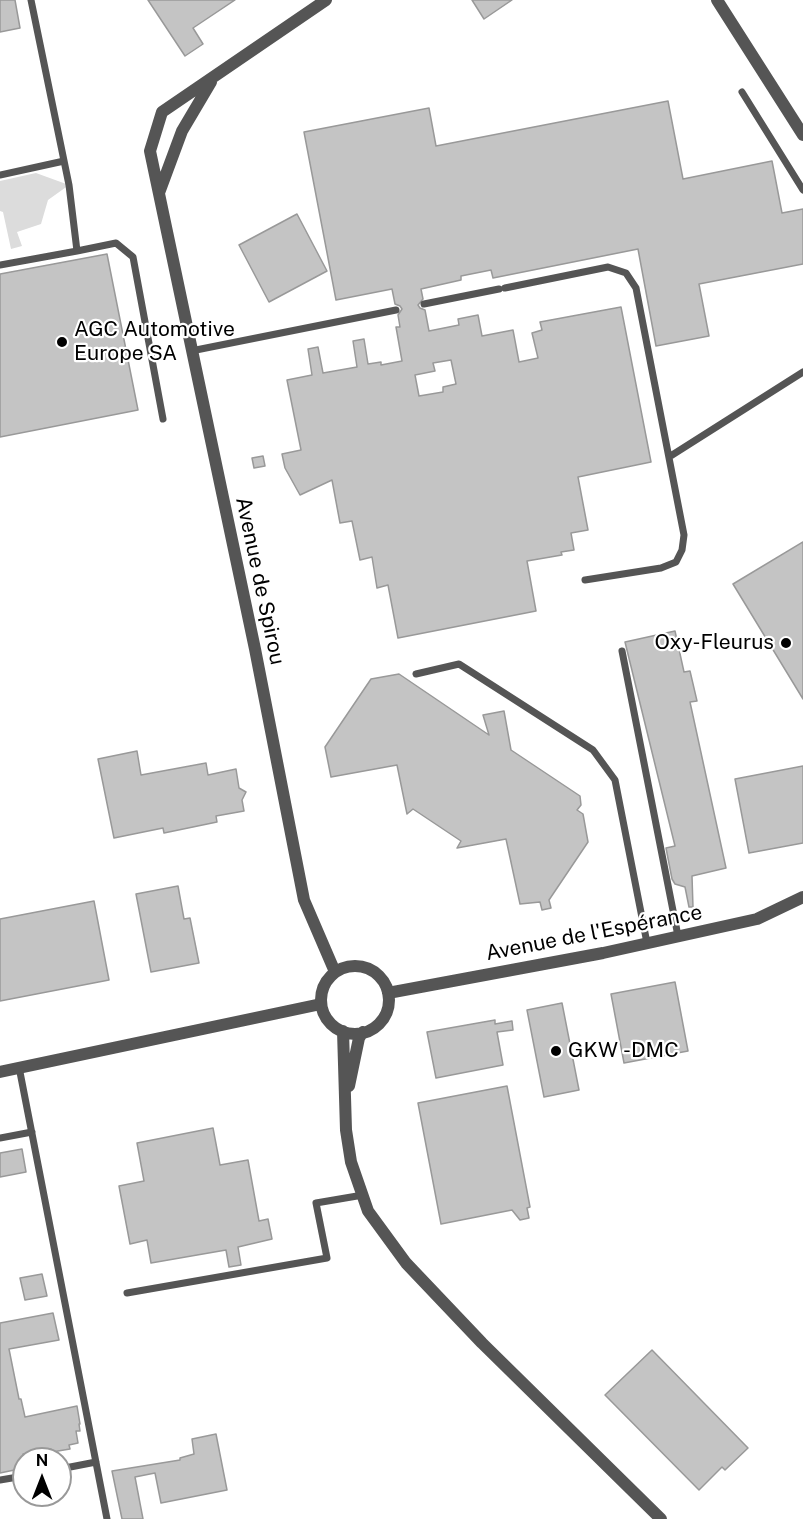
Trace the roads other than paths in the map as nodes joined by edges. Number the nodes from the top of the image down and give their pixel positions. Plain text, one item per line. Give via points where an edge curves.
1 (31, 0) edge
2 (326, 0) edge
3 (717, 0) edge
4 (214, 77) junction
5 (742, 92) dead end
6 (803, 135) edge
7 (64, 161) junction
8 (0, 175) edge
9 (803, 190) edge
10 (159, 194) junction
11 (77, 251) junction
12 (0, 265) edge
13 (424, 304) dead end
14 (396, 310) dead end
15 (191, 351) junction
16 (803, 372) edge
17 (163, 419) dead end
18 (669, 457) junction
19 (585, 580) dead end
20 (622, 651) dead end
21 (416, 674) dead end
22 (803, 897) edge
23 (678, 936) junction
24 (647, 943) junction
25 (335, 972) junction
26 (388, 993) junction
27 (321, 1004) junction
28 (343, 1031) junction
29 (363, 1032) junction
30 (19, 1068) junction
31 (0, 1072) edge
32 (346, 1095) junction
33 (32, 1132) junction
34 (0, 1138) edge
35 (363, 1195) junction
36 (127, 1293) dead end
37 (96, 1462) junction
38 (72, 1467) edge
39 (107, 1519) edge
40 (661, 1519) edge

1 - 7 lane
2 - 4 street, Avenue de Spirou
3 - 6 street
4 - 10 street, Avenue de Spirou via 182,131
4 - 10 street, Avenue de Spirou via 162,112 150,151
5 - 9 lane
7 - 8 lane
7 - 11 lane
10 - 15 street, Avenue de Spirou
11 - 12 lane
11 - 17 lane via 116,243 133,257
13 - 18 lane via 608,267 626,273 636,288
14 - 15 lane
15 - 25 street, Avenue de Spirou via 255,649 303,900
16 - 18 lane
18 - 19 lane via 684,535 676,562
20 - 23 lane
21 - 24 lane via 459,664 593,750 615,780
22 - 23 street, Avenue de l'Espérance via 756,919
23 - 24 street, Avenue de l'Espérance
24 - 26 street, Avenue de l'Espérance
25 - 26 street via 345,967 368,968 377,974
25 - 27 street via 324,985
26 - 29 street via 380,1022
27 - 28 street via 328,1021
27 - 30 street
28 - 29 street
28 - 32 street
29 - 32 street
30 - 31 street
30 - 33 lane
32 - 35 street via 351,1162
33 - 34 lane
33 - 37 lane
35 - 36 lane via 316,1203 327,1258
35 - 40 street via 368,1211 406,1263
37 - 38 lane
37 - 39 lane

